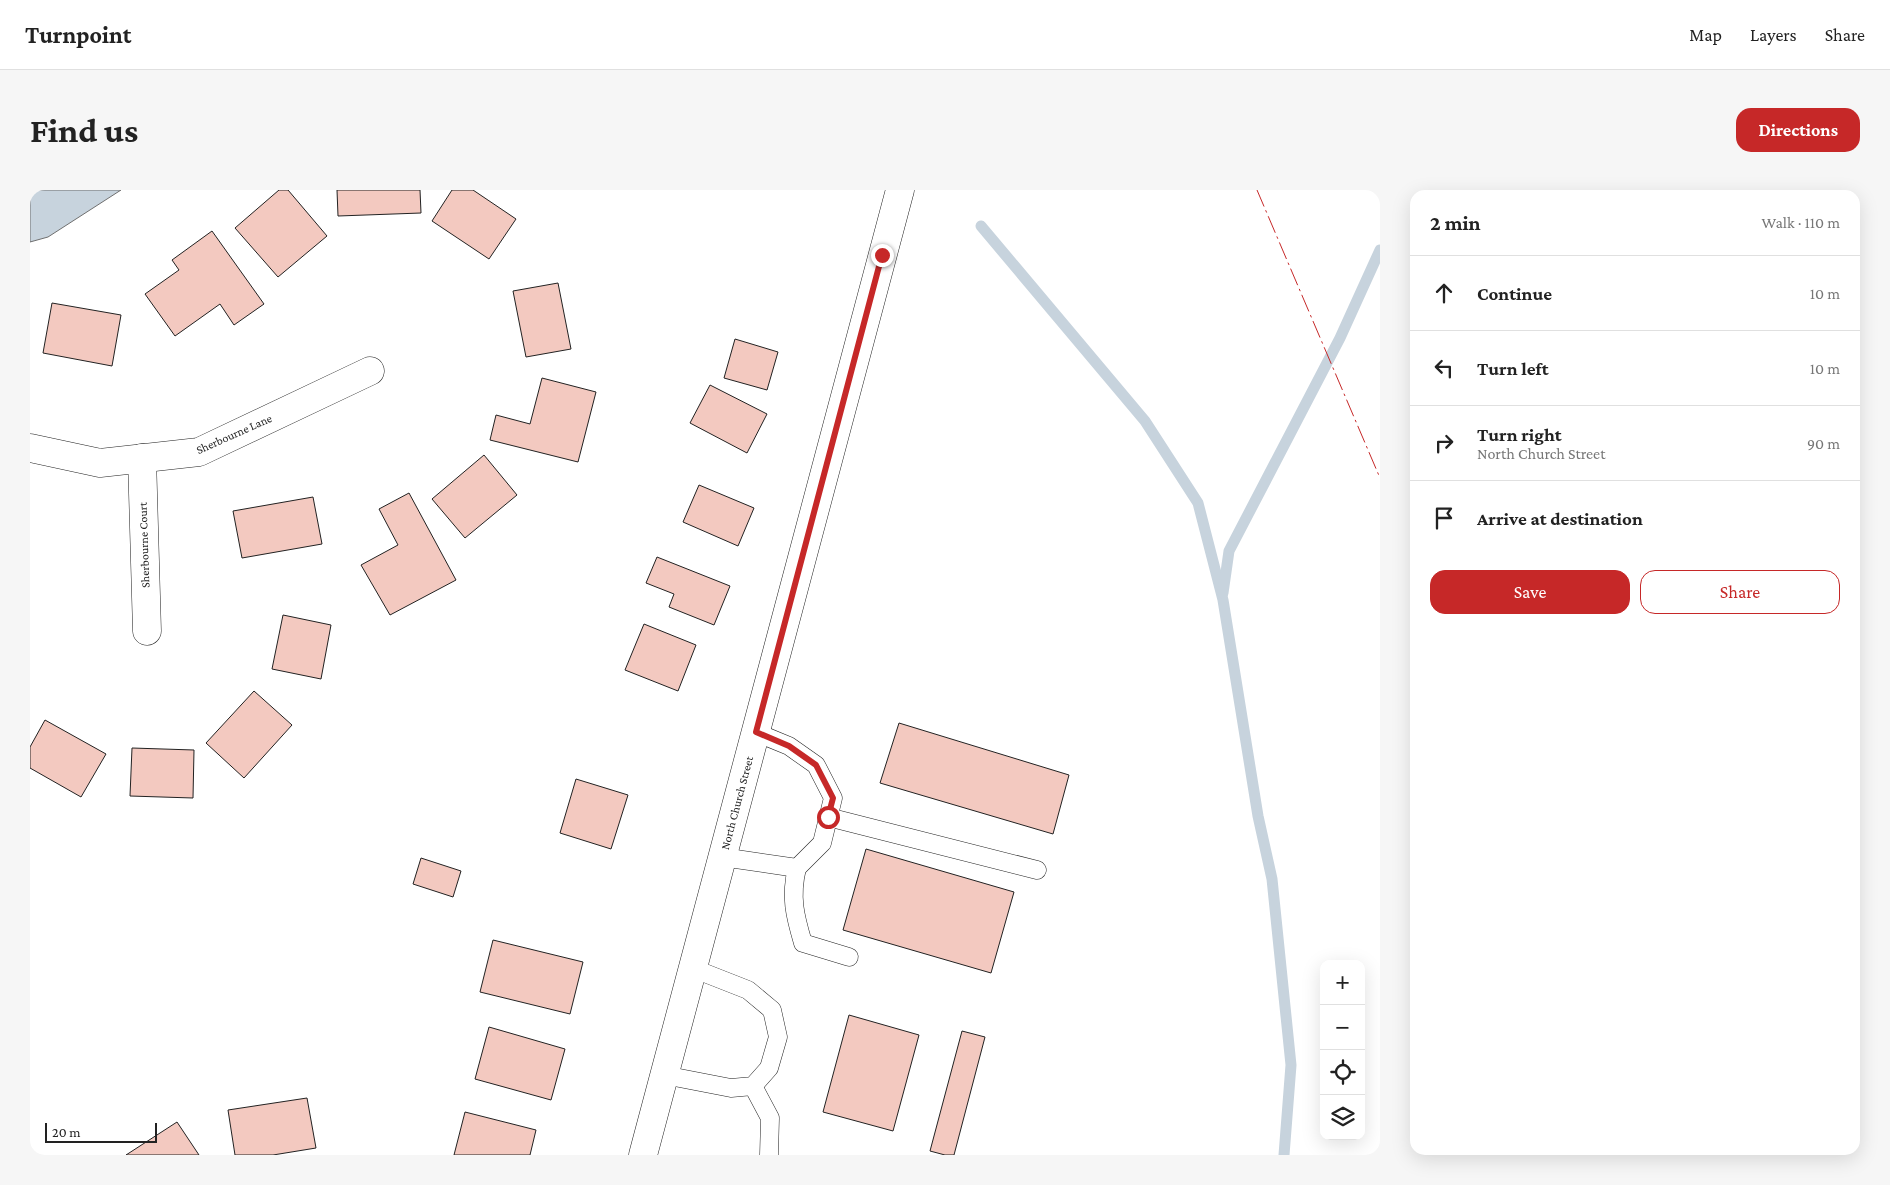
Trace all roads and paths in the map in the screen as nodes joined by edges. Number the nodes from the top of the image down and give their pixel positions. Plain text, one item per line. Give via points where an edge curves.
1 (900, 190) edge
2 (370, 371) dead end
3 (30, 448) edge
4 (142, 458) junction
5 (147, 631) dead end
6 (756, 732) junction
7 (828, 817) junction
8 (722, 857) junction
9 (797, 868) junction
10 (1036, 870) dead end
11 (849, 956) dead end
12 (692, 968) junction
13 (664, 1075) junction
14 (753, 1086) junction
15 (643, 1155) edge
16 (770, 1155) edge

1 - 6 main road, North Church Street
2 - 4 main road, Sherbourne Lane via 199,452
3 - 4 main road, Sherbourne Lane via 100,463
4 - 5 main road, Sherbourne Court
6 - 7 lane via 789,746 816,765 833,798
6 - 8 main road, North Church Street
7 - 9 lane via 822,844
7 - 10 lane
8 - 9 lane
8 - 12 main road, North Church Street
9 - 11 lane via 793,884 794,913 803,943
12 - 13 main road, North Church Street
12 - 14 lane via 748,990 772,1010 778,1037 769,1068
13 - 14 lane via 732,1088
13 - 15 main road, North Church Street
14 - 16 lane via 770,1118

